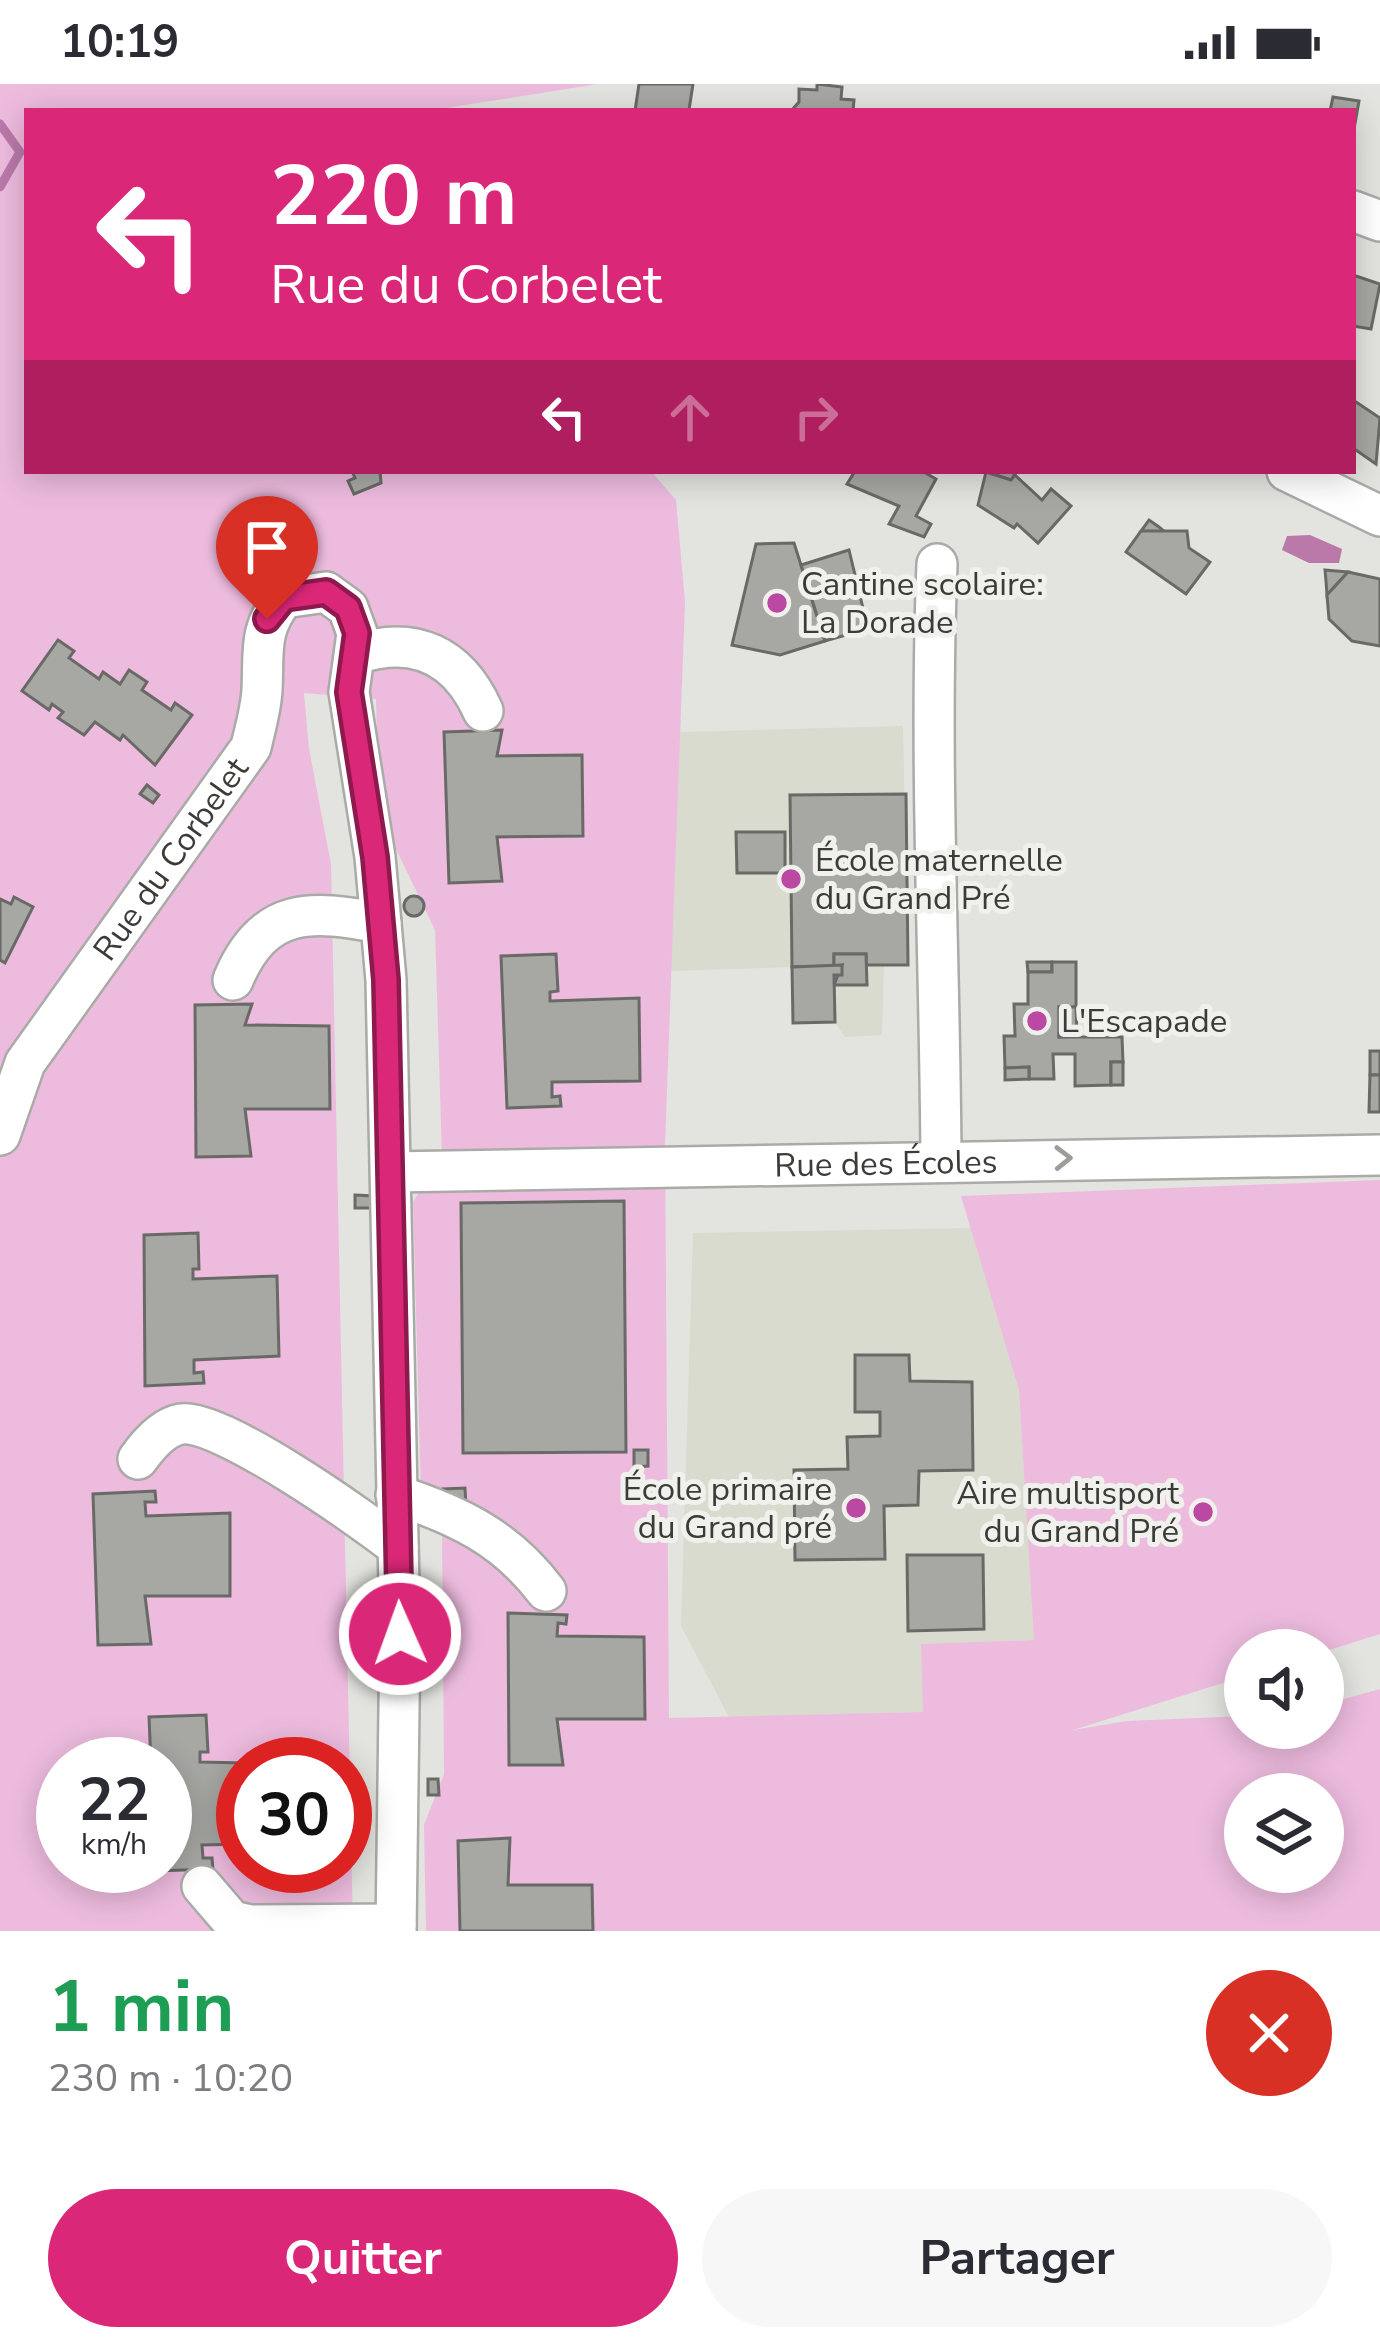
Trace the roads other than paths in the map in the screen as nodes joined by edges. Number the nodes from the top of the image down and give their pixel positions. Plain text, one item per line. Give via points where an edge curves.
1 (1293, 474) edge
2 (1380, 516) edge
3 (937, 564) dead end
4 (357, 654) junction
5 (483, 711) dead end
6 (381, 922) junction
7 (233, 980) dead end
8 (0, 1136) edge
9 (1380, 1155) edge
10 (940, 1161) junction
11 (391, 1172) junction
12 (138, 1459) dead end
13 (396, 1495) junction
14 (398, 1546) junction
15 (546, 1591) dead end
16 (202, 1886) dead end
17 (396, 1927) edge

1 - 2 street
3 - 10 street via 930,729 940,900
4 - 5 street via 386,644 435,652
4 - 6 street, Rue du Corbelet via 351,710
4 - 8 street, Rue du Corbelet via 348,608 326,592 284,598 267,619 251,747 25,1063
6 - 7 street via 284,919 252,945
6 - 11 street, Rue du Corbelet
10 -> 9 street, Rue des Écoles
10 - 11 street, Rue des Écoles
11 - 13 street, Rue du Corbelet
12 - 14 street via 178,1424 200,1425 303,1480
13 - 14 street, Rue du Corbelet
13 - 15 street via 463,1517
14 - 17 street, Rue du Corbelet
16 - 17 street via 232,1921

